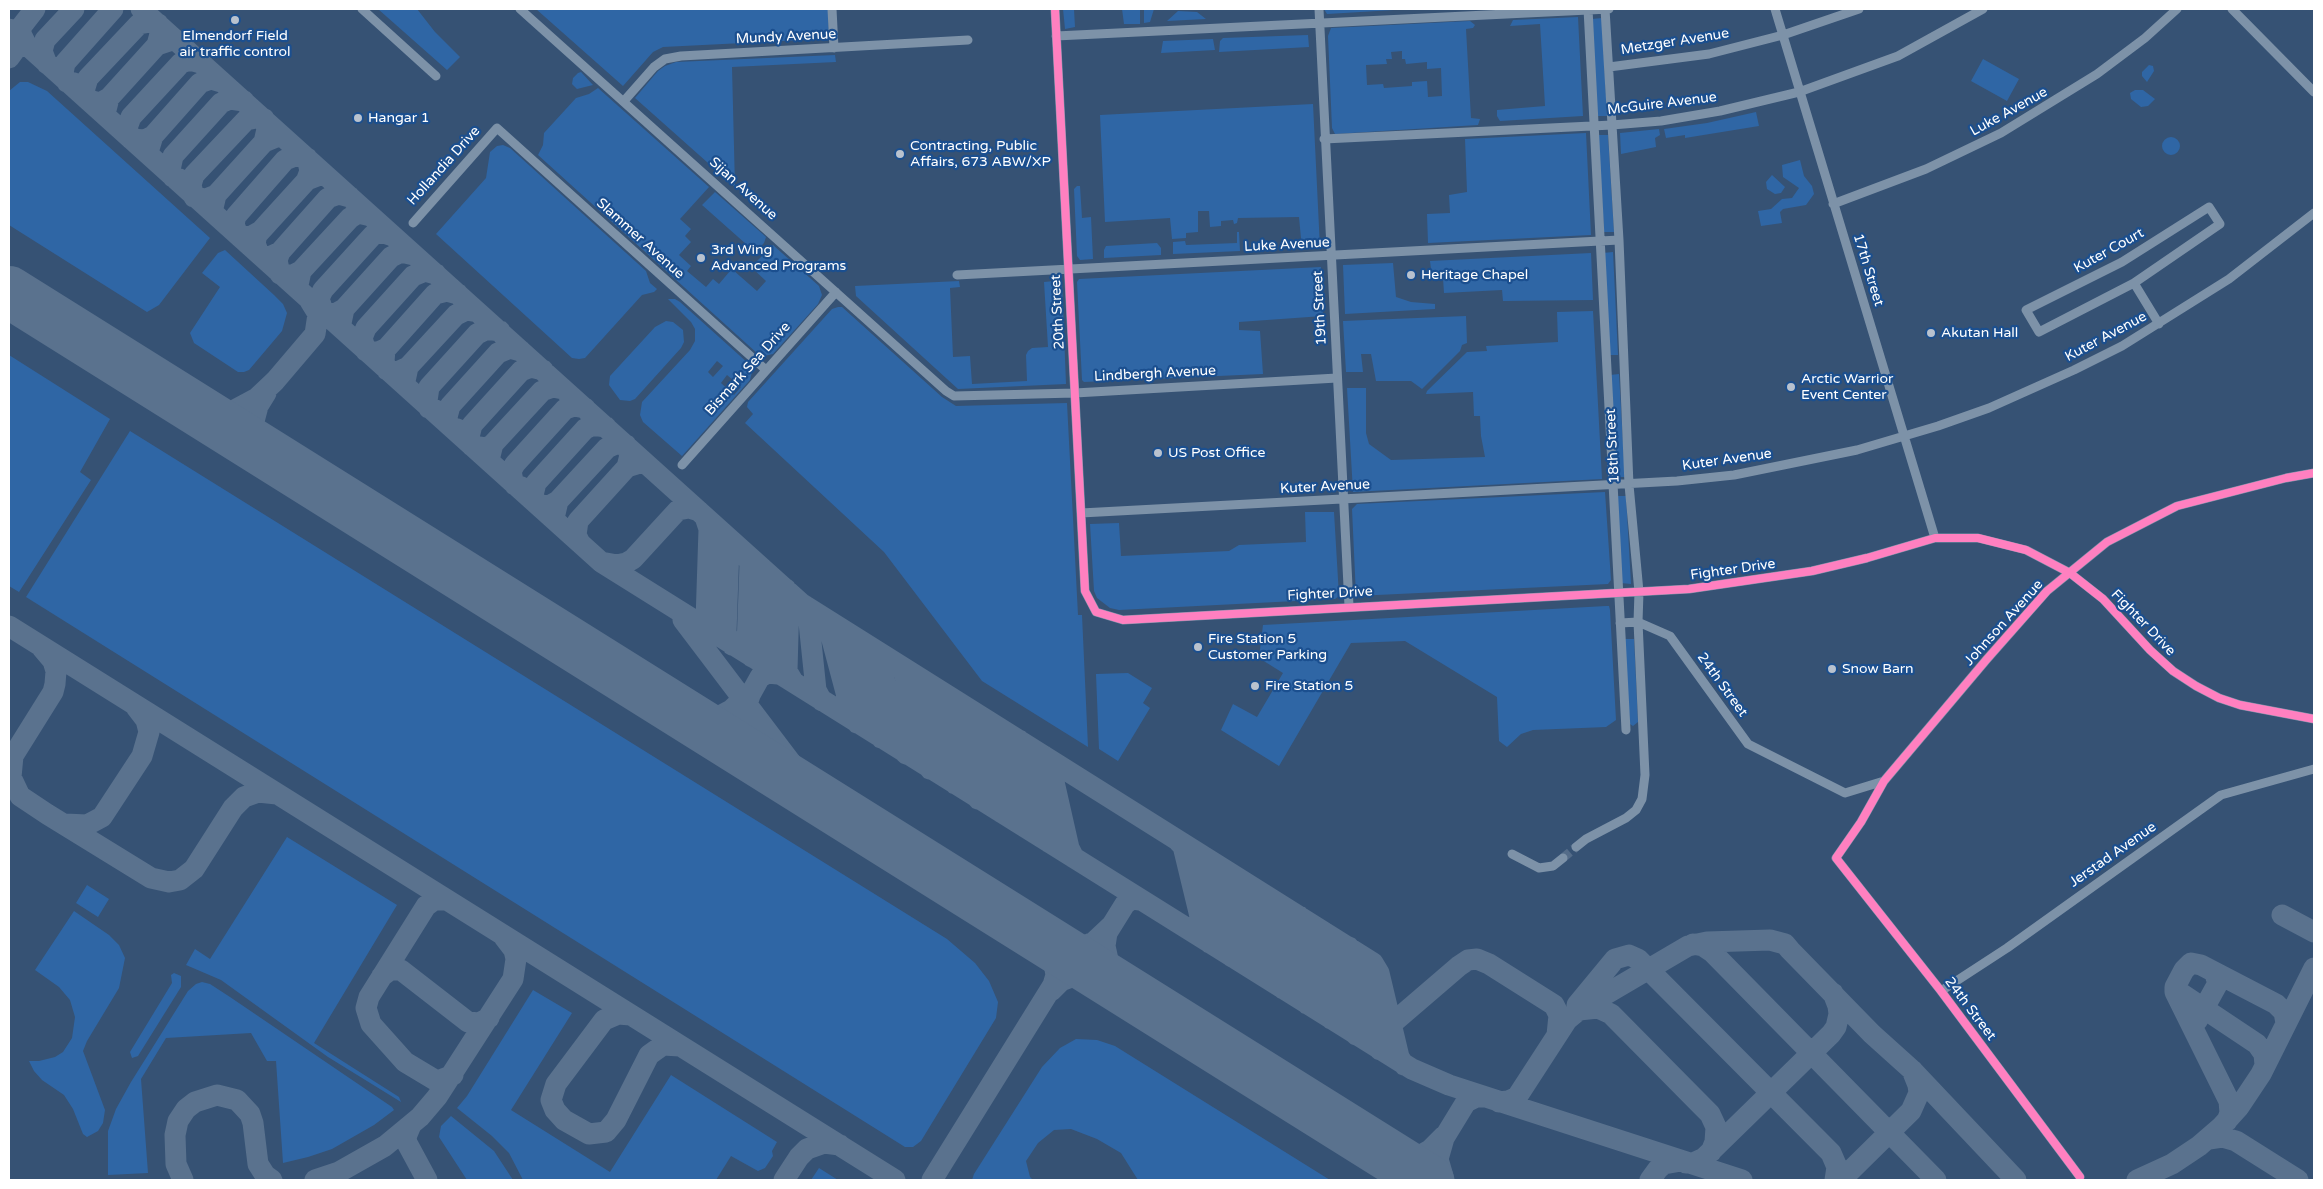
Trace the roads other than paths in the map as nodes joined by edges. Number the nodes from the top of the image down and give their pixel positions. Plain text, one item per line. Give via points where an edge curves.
1 (362, 9) edge
2 (520, 9) edge
3 (832, 9) edge
4 (1055, 9) edge
5 (1319, 9) edge
6 (1588, 9) edge
7 (1607, 9) edge
8 (1775, 9) edge
9 (1859, 9) edge
10 (1983, 9) edge
11 (2177, 9) edge
12 (2232, 9) edge
13 (1319, 24) junction
14 (1783, 34) junction
15 (1056, 36) junction
16 (968, 40) dead end
17 (834, 48) junction
18 (1609, 67) junction
19 (436, 76) dead end
20 (1800, 92) junction
21 (2314, 92) edge
22 (624, 101) junction
23 (1612, 125) junction
24 (1594, 126) junction
25 (497, 128) joint
26 (1324, 139) junction
27 (1833, 204) junction
28 (2314, 213) edge
29 (412, 223) dead end
30 (1619, 240) junction
31 (1599, 242) junction
32 (1331, 256) junction
33 (1068, 270) junction
34 (957, 275) dead end
35 (2134, 283) junction
36 (836, 292) junction
37 (2159, 324) junction
38 (1623, 361) junction
39 (1606, 364) junction
40 (766, 370) junction
41 (1337, 378) junction
42 (946, 391) joint
43 (1075, 393) junction
44 (1903, 437) junction
45 (682, 465) dead end
46 (2314, 473) edge
47 (1629, 485) junction
48 (1612, 486) junction
49 (1343, 500) junction
50 (1081, 513) junction
51 (1935, 538) junction
52 (2070, 573) junction
53 (1639, 592) junction
54 (1618, 593) junction
55 (1349, 606) junction
56 (1096, 612) joint
57 (1620, 622) junction
58 (1638, 622) junction
59 (2314, 719) edge
60 (1626, 730) dead end
61 (2314, 769) edge
62 (1884, 780) junction
63 (1576, 847) tunnel mouth
64 (1512, 854) dead end
65 (1563, 858) tunnel mouth
66 (1836, 858) joint
67 (1941, 991) junction
68 (2080, 1177) dead end

1 - 19 street
2 - 22 street, Sijan Avenue
3 - 17 street
4 - 15 street, 20th Street
5 - 13 street, 19th Street
6 - 7 street
6 - 13 street
6 - 24 street, 18th Street
7 - 18 street, 18th Street
8 - 14 street, 17th Street
9 - 14 street, Metzger Avenue
10 - 20 street, McGuire Avenue via 1898,56
11 - 27 street, Luke Avenue via 2097,74 2007,130 1926,169
12 - 21 street
13 - 15 street
13 - 26 street, 19th Street
14 - 18 street, Metzger Avenue via 1709,54
14 - 20 street, 17th Street
15 - 33 street, 20th Street
16 - 17 street, Mundy Avenue
17 - 22 street, Mundy Avenue via 665,59
18 - 23 street, 18th Street
20 - 23 street, McGuire Avenue via 1720,111
20 - 27 street, 17th Street
22 - 36 street, Sijan Avenue
23 - 24 street, McGuire Avenue
23 - 30 street, 18th Street
24 - 26 street, McGuire Avenue
24 - 31 street, 18th Street
25 - 29 street, Hollandia Drive
25 - 40 street, Slammer Avenue
26 - 32 street, 19th Street
27 - 44 street, 17th Street
28 - 37 street, Kuter Avenue via 2245,268
30 - 31 street, Luke Avenue
30 - 38 street, 18th Street
31 - 32 street, Luke Avenue
31 - 39 street, 18th Street
32 - 33 street, Luke Avenue
32 - 41 street, 19th Street
33 - 34 street, Luke Avenue
33 - 43 street, 20th Street
35 - 35 street, Kuter Court via 2039,332 2026,310 2122,262 2209,208 2220,224
35 - 37 street
36 - 40 street, Bismark Sea Drive
36 - 42 street, Sijan Avenue
37 - 44 street, Kuter Avenue via 2029,391
38 - 39 street
38 - 47 street, 18th Street
39 - 48 street, 18th Street
40 - 45 street, Bismark Sea Drive
41 - 43 street, Lindbergh Avenue
41 - 49 street, 19th Street
42 - 43 street, Lindbergh Avenue via 962,397
43 - 50 street, 20th Street
44 - 47 street, Kuter Avenue via 1858,450 1732,475
44 - 51 street, 17th Street
46 - 52 street, Johnson Avenue via 2177,506 2106,542
47 - 48 street, Kuter Avenue
47 - 53 street, 18th Street
48 - 49 street, Kuter Avenue
48 - 54 street, 18th Street
49 - 50 street, Kuter Avenue
49 - 55 street, 19th Street
50 - 56 street, 20th Street via 1085,591
51 - 52 street, Fighter Drive via 1978,538 2001,543 2026,550
51 - 53 street, Fighter Drive via 1812,571 1754,581
52 - 59 street, Fighter Drive via 2103,599 2167,666 2196,686 2240,705
52 - 62 street, Johnson Avenue via 2047,591
53 - 54 street, Fighter Drive
53 - 58 street, 18th Street
54 - 55 street, Fighter Drive
54 - 57 street, 18th Street
55 - 56 street, Fighter Drive via 1123,620
57 - 58 street, 24th Street
57 - 60 street, 18th Street
58 - 62 street, 24th Street via 1670,636 1748,744 1845,793
58 - 63 street, 18th Street via 1645,776 1642,799 1626,818
61 - 67 street, Jerstad Avenue via 2221,795 2007,948
62 - 66 street, Johnson Avenue
64 - 65 street via 1539,868 1553,866
66 - 67 street, 24th Street
67 - 68 street, 24th Street

